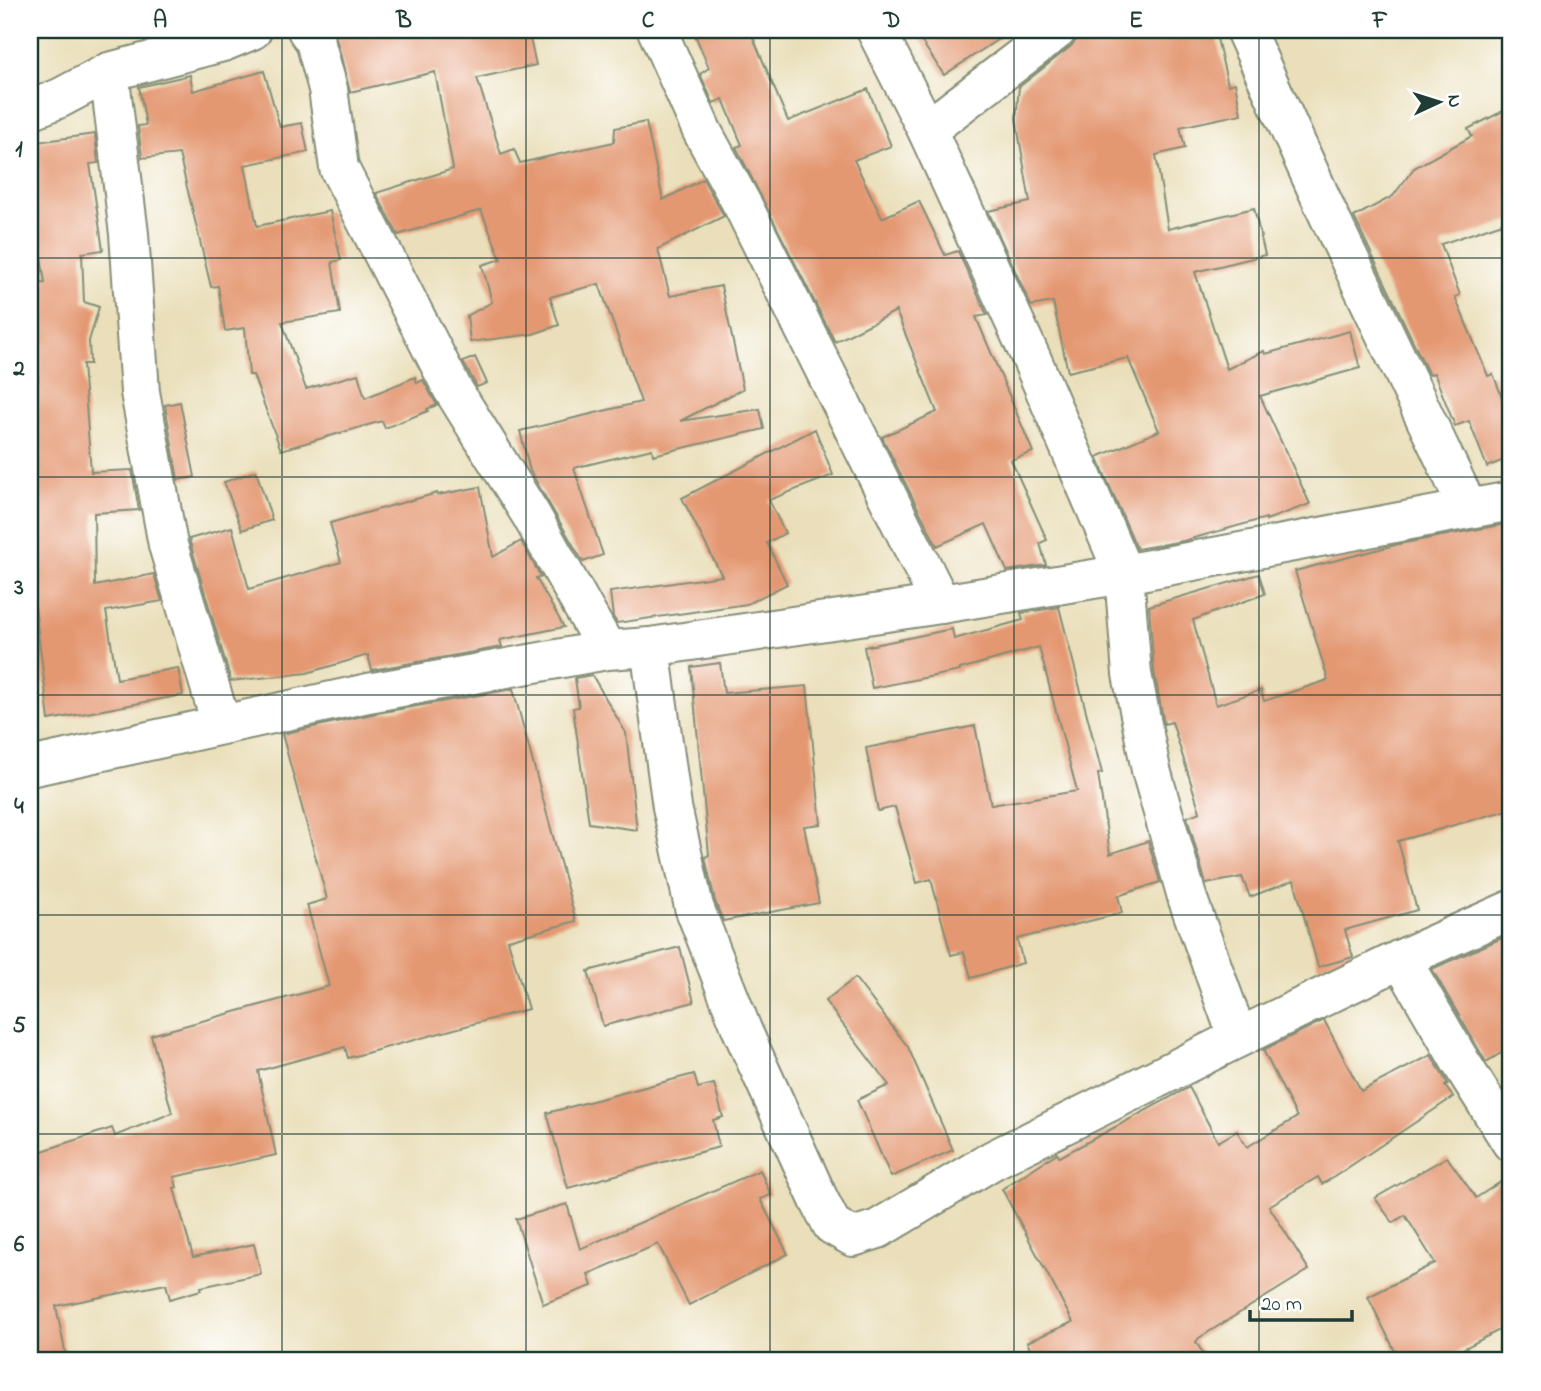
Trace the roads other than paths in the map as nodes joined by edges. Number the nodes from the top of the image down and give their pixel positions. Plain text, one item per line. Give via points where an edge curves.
1 (252, 30) edge
2 (307, 30) edge
3 (657, 30) edge
4 (876, 30) edge
5 (1057, 30) edge
6 (1245, 30) edge
7 (109, 72) junction
8 (30, 110) edge
9 (927, 130) junction
10 (1511, 500) edge
11 (1468, 508) junction
12 (1124, 574) junction
13 (941, 604) junction
14 (650, 647) junction
15 (607, 650) junction
16 (222, 724) junction
17 (30, 767) edge
18 (1511, 910) edge
19 (1401, 959) junction
20 (1238, 1038) junction
21 (1511, 1142) edge

1 - 7 street via 223,43
2 - 15 street via 315,41 328,89 339,168 452,388
3 - 13 street via 702,131
4 - 9 street
5 - 9 street
6 - 11 street
7 - 8 street
7 - 16 street via 129,234 140,392 168,545
9 - 12 street
10 - 11 street
11 - 12 street
12 - 13 street
12 - 20 street via 1132,674 1151,770 1187,897
13 - 14 street
14 - 15 street
14 - 20 street via 672,807 694,907 742,1030 832,1225 853,1237 878,1229 993,1160
15 - 16 street
16 - 17 street
18 - 19 street
19 - 20 street
19 - 21 street

